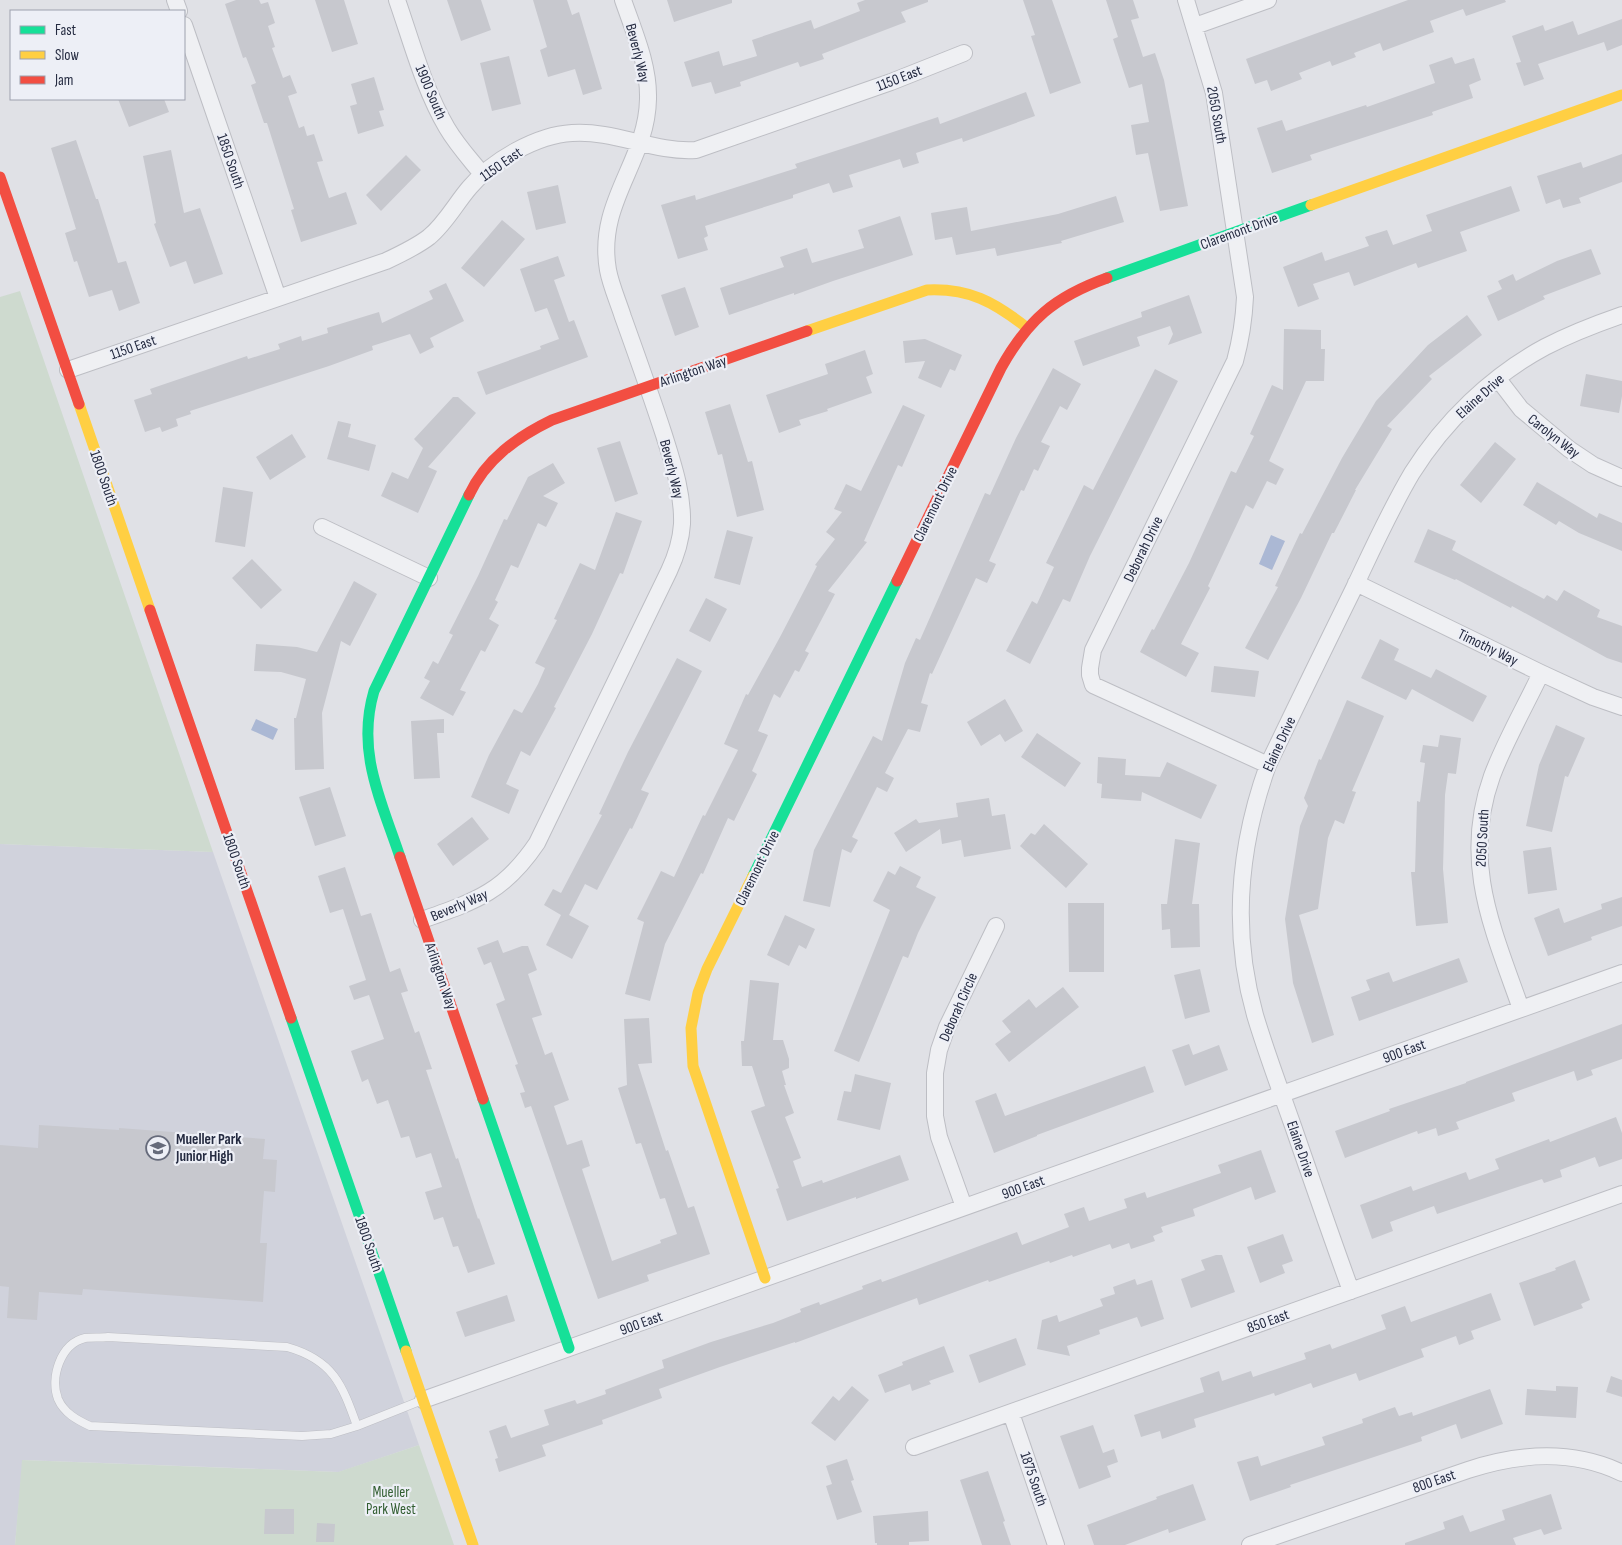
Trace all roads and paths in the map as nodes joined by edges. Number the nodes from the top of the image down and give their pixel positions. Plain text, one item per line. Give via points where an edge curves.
1 (397, 0) edge
2 (624, 0) edge
3 (1186, 0) edge
4 (1268, 0) edge
5 (1195, 26) junction
6 (185, 28) edge
7 (964, 53) dead end
8 (1622, 95) edge
9 (640, 143) junction
10 (482, 174) junction
11 (0, 177) edge
12 (1236, 232) junction
13 (278, 298) junction
14 (1622, 315) edge
15 (1026, 327) junction
16 (68, 370) junction
17 (1498, 379) junction
18 (648, 387) junction
19 (1622, 478) edge
20 (322, 527) dead end
21 (429, 578) junction
22 (1356, 583) junction
23 (1541, 672) junction
24 (1622, 707) edge
25 (1268, 765) junction
26 (422, 920) junction
27 (996, 926) dead end
28 (1622, 974) edge
29 (1521, 1010) junction
30 (1282, 1094) junction
31 (1622, 1194) edge
32 (964, 1207) junction
33 (765, 1278) junction
34 (1351, 1291) junction
35 (569, 1348) junction
36 (423, 1400) junction
37 (1011, 1413) junction
38 (357, 1426) junction
39 (914, 1447) dead end
40 (1622, 1473) edge
41 (473, 1545) edge
42 (1056, 1545) edge
43 (1250, 1545) edge

1 - 10 street, 1900 South via 429,92 457,144
2 - 9 street, Beverly Way via 648,86
3 - 5 street, 2050 South
4 - 5 street
5 - 12 street, 2050 South via 1214,93
6 - 13 street, 1850 South
7 - 9 street, 1150 East via 712,146 680,151
8 - 12 street, Claremont Drive
9 - 10 street, 1150 East via 593,133 571,133 527,146
9 - 18 street, Beverly Way via 612,208 606,255 613,287
10 - 13 street, 1150 East via 445,221 409,250
11 - 16 street, 1800 South
12 - 15 street, Claremont Drive via 1078,290 1040,312
12 - 25 street, Deborah Drive via 1245,297 1241,340 1235,360 1093,650 1090,675 1093,685
13 - 16 street, 1150 East
14 - 17 street, Elaine Drive via 1544,347
15 - 18 street, Arlington Way via 977,296 960,290 927,290
15 - 33 street, Claremont Drive via 1001,368 707,969 693,1007 690,1046 693,1066
16 - 36 street, 1800 South
17 - 19 street, Carolyn Way via 1521,409 1569,449 1593,465
17 - 22 street, Elaine Drive via 1459,414 1426,452 1399,496
18 - 21 street, Arlington Way via 552,420 505,447 472,488
18 - 26 street, Beverly Way via 680,491 682,524 672,564 537,842 524,861 492,891 472,902
20 - 21 street
21 - 26 street, Arlington Way via 374,691 367,726 369,762 374,780
22 - 23 street, Timothy Way
22 - 25 street, Elaine Drive
23 - 24 street, Timothy Way
23 - 29 street, 2050 South via 1492,776 1479,833 1482,891
25 - 30 street, Elaine Drive via 1244,852 1241,925 1244,963 1255,1014
26 - 35 street, Arlington Way
27 - 32 street, Deborah Circle via 947,1027 935,1072 935,1116 939,1137
28 - 29 street, 900 East
29 - 30 street, 900 East
30 - 32 street, 900 East
30 - 34 street, Elaine Drive
31 - 34 street, 850 East
32 - 33 street, 900 East
33 - 35 street, 900 East
34 - 37 street, 850 East
35 - 36 street, 900 East
36 - 38 lane
36 - 41 street, 1800 South
37 - 39 street, 850 East
37 - 42 street, 1875 South
38 - 38 lane via 331,1434 302,1436 90,1426 66,1411 58,1399 55,1385 57,1370 69,1347 85,1338 287,1347 316,1359 330,1370 339,1382
40 - 43 street, 800 East via 1571,1457 1504,1459

